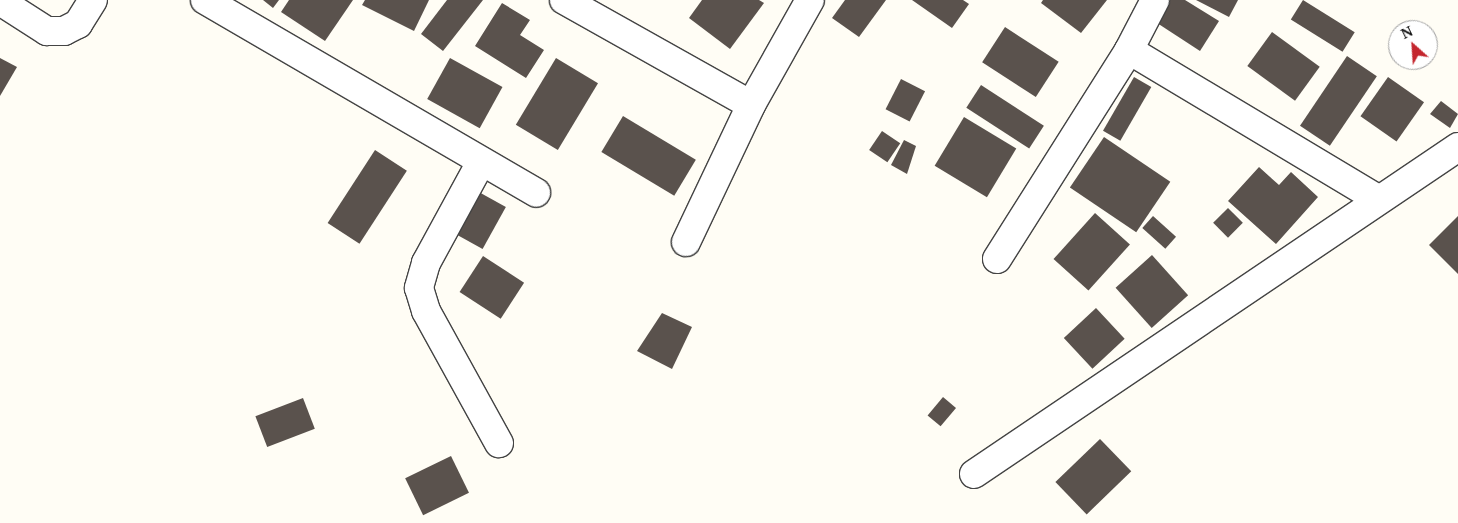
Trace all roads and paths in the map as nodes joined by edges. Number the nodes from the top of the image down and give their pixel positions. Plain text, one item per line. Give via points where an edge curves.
1 (93, 0) edge
2 (205, 0) edge
3 (564, 0) edge
4 (810, 0) edge
5 (1155, 0) edge
6 (0, 2) edge
7 (1129, 50) junction
8 (750, 105) junction
9 (1458, 147) edge
10 (481, 162) junction
11 (536, 194) dead end
12 (1376, 198) junction
13 (686, 242) dead end
14 (997, 259) dead end
15 (499, 443) dead end
16 (974, 474) dead end

1 - 6 street via 78,24 64,31 47,31
2 - 10 street
3 - 8 street
4 - 8 street
5 - 7 street
7 - 12 street
7 - 14 street
8 - 13 street
9 - 12 street
10 - 11 street
10 - 15 street via 426,263 419,288 426,310
12 - 16 street

